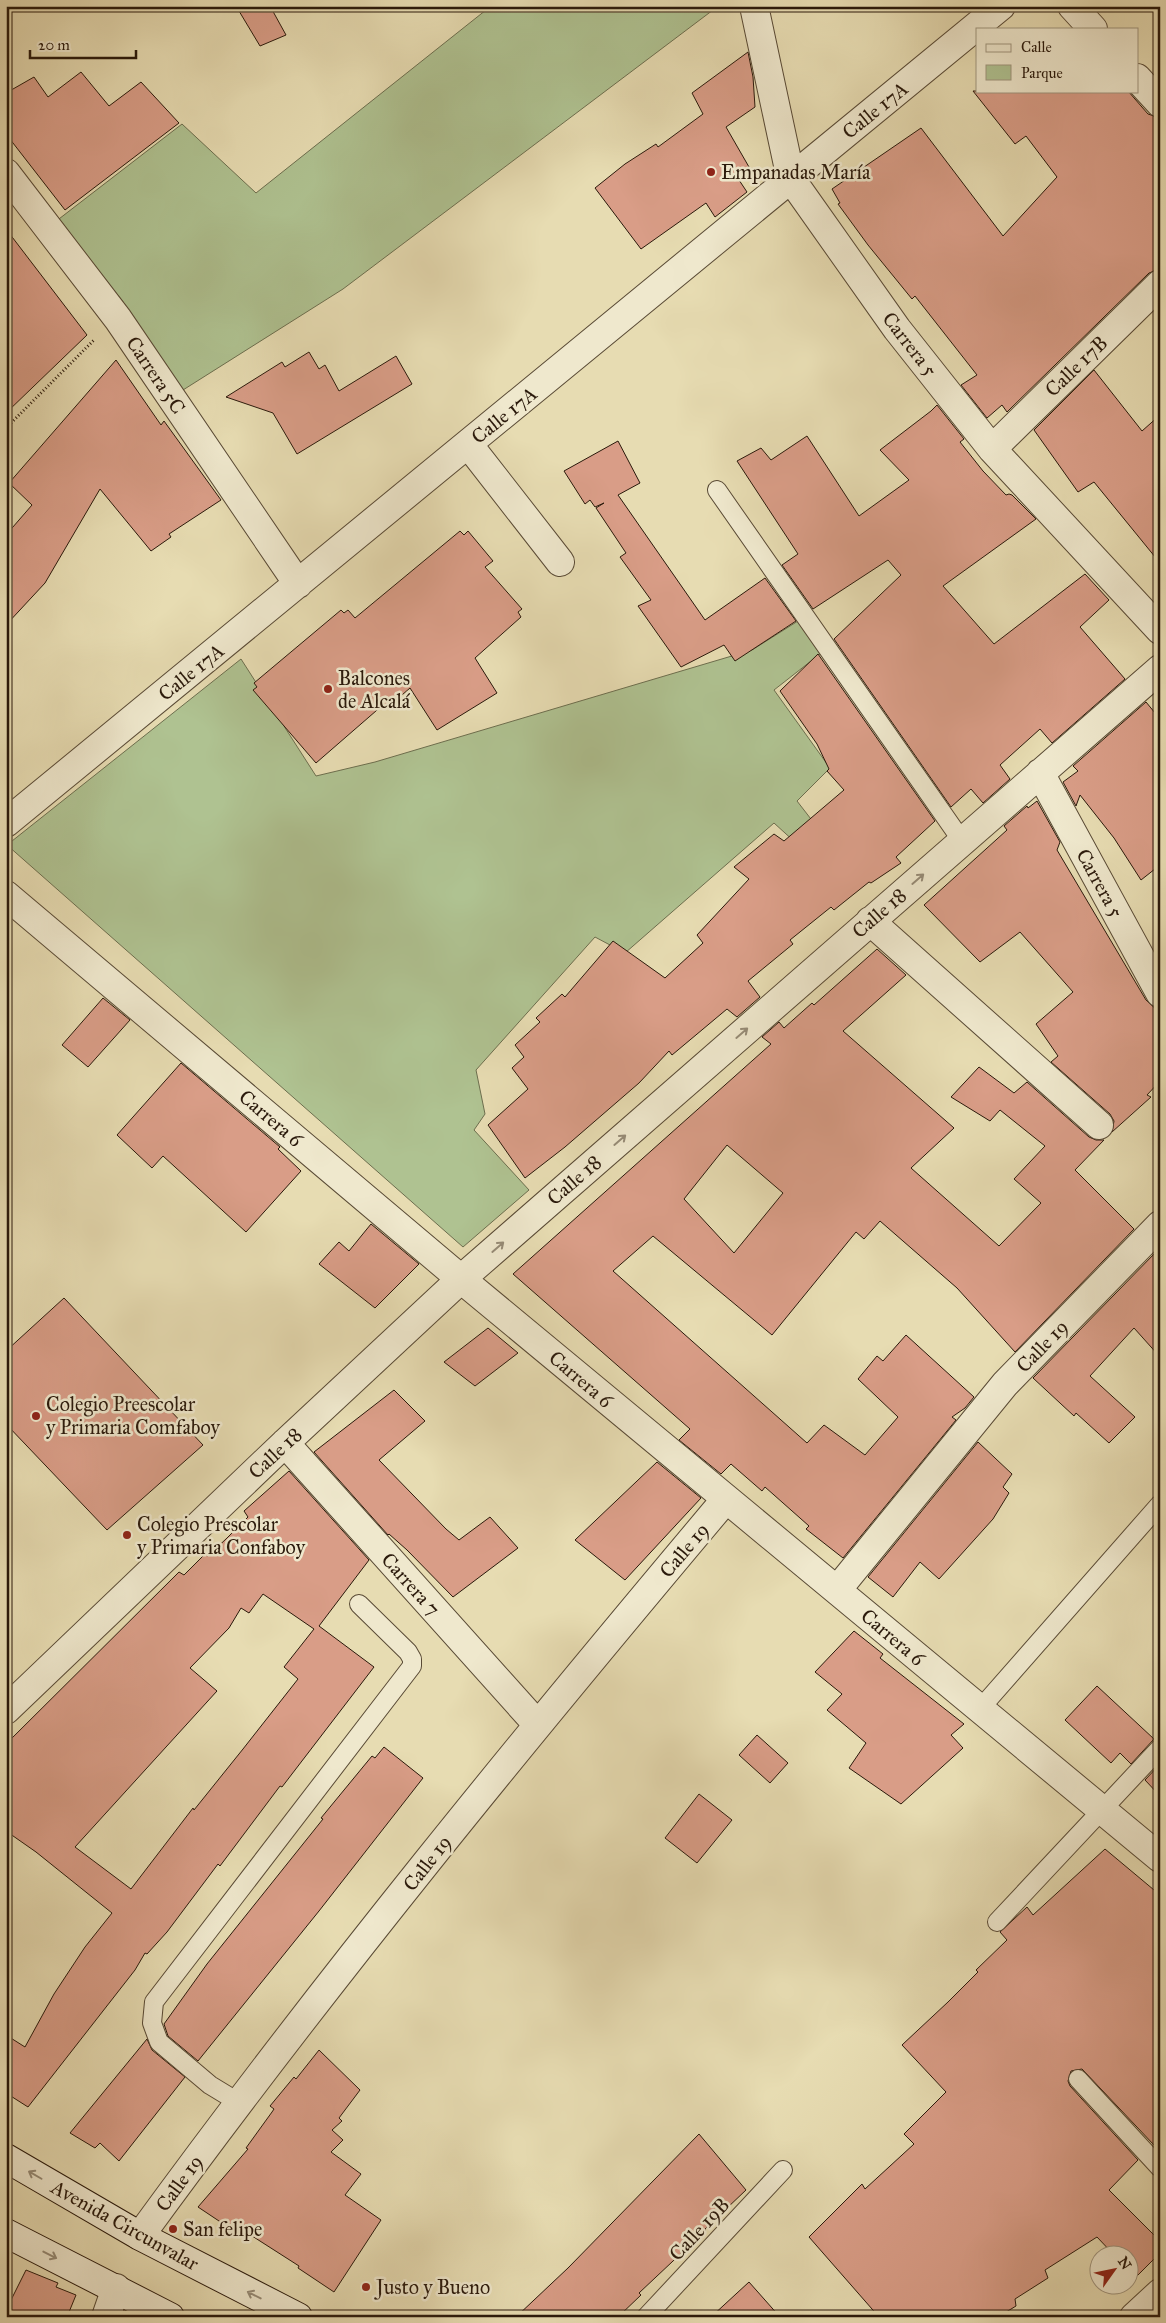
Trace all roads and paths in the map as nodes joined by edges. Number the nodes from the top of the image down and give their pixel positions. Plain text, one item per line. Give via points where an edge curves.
1 (754, 6) edge
2 (1001, 6) edge
3 (1072, 6) edge
4 (1092, 28) edge
5 (1138, 79) edge
6 (1160, 103) edge
7 (6, 172) edge
8 (791, 179) junction
9 (1160, 284) edge
10 (118, 319) junction
11 (6, 428) edge
12 (468, 444) junction
13 (992, 449) junction
14 (717, 490) dead end
15 (560, 562) dead end
16 (298, 584) junction
17 (1160, 630) edge
18 (1160, 669) edge
19 (1040, 773) junction
20 (7, 820) edge
21 (962, 841) junction
22 (6, 895) edge
23 (870, 921) junction
24 (1160, 993) edge
25 (1098, 1125) dead end
26 (1160, 1225) edge
27 (461, 1279) junction
28 (285, 1443) junction
29 (726, 1499) junction
30 (1160, 1504) edge
31 (837, 1590) junction
32 (359, 1604) dead end
33 (6, 1709) edge
34 (979, 1710) junction
35 (537, 1724) junction
36 (1160, 1748) edge
37 (1102, 1809) junction
38 (1160, 1858) edge
39 (997, 1922) dead end
40 (1078, 2079) dead end
41 (238, 2102) junction
42 (6, 2158) edge
43 (1160, 2168) edge
44 (783, 2170) dead end
45 (6, 2233) edge
46 (140, 2236) junction
47 (116, 2288) junction
48 (1160, 2293) edge
49 (106, 2317) edge
50 (170, 2317) edge
51 (298, 2317) edge
52 (646, 2317) edge
53 (1134, 2317) edge

1 - 8 street, Carrera 5
2 - 8 street, Calle 17A
3 - 4 street
5 - 6 street
7 - 10 street, Carrera 5C
8 - 12 street, Calle 17A
8 - 13 street, Carrera 5 via 897,329
9 - 13 street, Calle 17B
10 - 11 path via 84,348
10 - 16 street, Carrera 5C
12 - 15 street
12 - 16 street, Calle 17A
13 - 17 street, Carrera 5
14 - 21 lane
16 - 20 street, Calle 17A
18 - 19 street, Calle 18
19 - 21 street, Calle 18
19 - 24 street, Carrera 5
23 -> 21 street, Calle 18
22 - 27 street, Carrera 6
23 - 25 street
27 -> 23 street, Calle 18
26 - 31 street, Calle 19 via 1005,1384
27 - 28 street, Calle 18
27 - 29 street, Carrera 6
28 - 33 street, Calle 18
28 - 35 street, Carrera 7
29 - 31 street, Carrera 6
29 - 35 street, Calle 19
30 - 34 lane
31 - 34 street, Carrera 6
32 - 41 lane via 408,1652 412,1666 154,2002 152,2022 159,2042 210,2084
34 - 37 street, Carrera 6
35 - 41 street, Calle 19
36 - 37 lane
37 - 38 street, Carrera 6
37 - 39 lane
40 - 43 lane
41 - 46 street, Calle 19
46 -> 42 street, Avenida Circunvalar
44 - 52 lane, Calle 19B
45 -> 47 street
51 -> 46 street, Avenida Circunvalar
47 - 49 street
47 - 50 street
48 - 53 street

